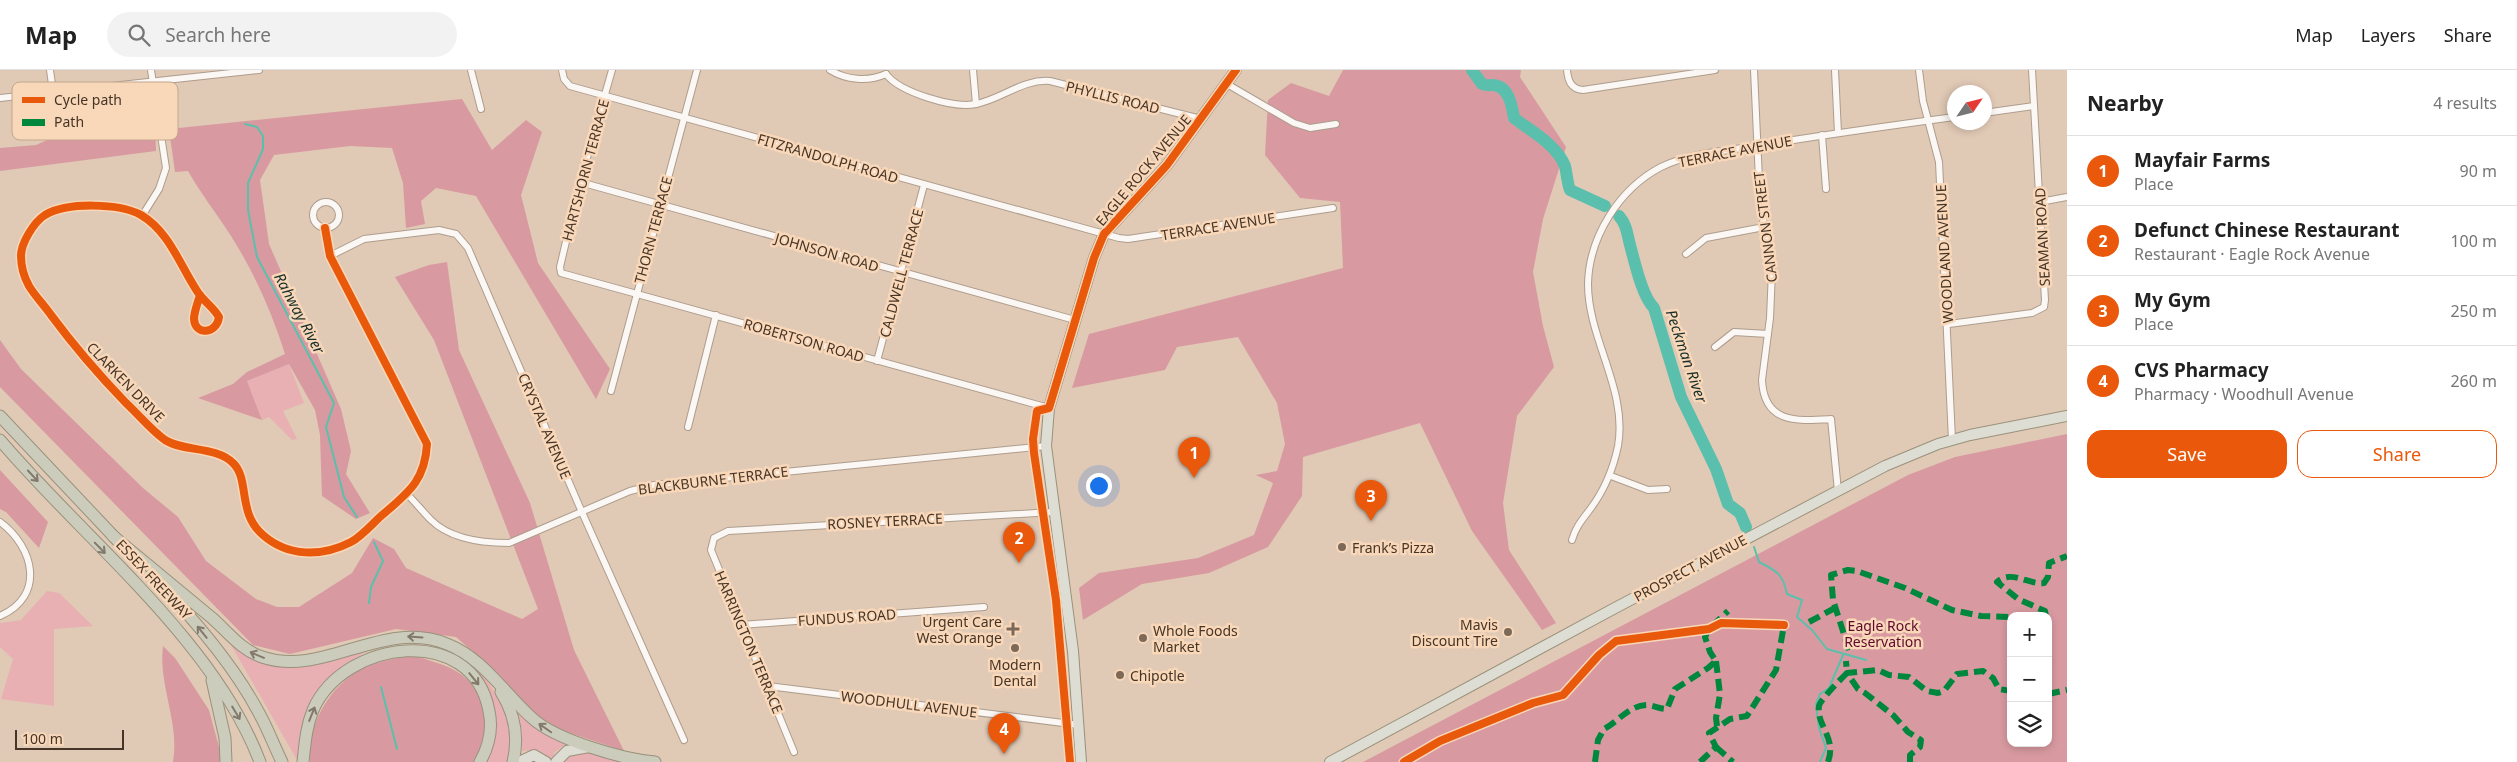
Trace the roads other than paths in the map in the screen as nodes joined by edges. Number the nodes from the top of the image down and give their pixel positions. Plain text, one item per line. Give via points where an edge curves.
1 (151, 70) edge
2 (260, 70) edge
3 (471, 70) edge
4 (562, 70) edge
5 (612, 70) edge
6 (697, 70) edge
7 (830, 70) edge
8 (973, 70) edge
9 (1236, 70) edge
10 (1567, 70) edge
11 (1715, 70) edge
12 (1754, 70) edge
13 (1835, 70) edge
14 (1919, 70) edge
15 (2032, 70) edge
16 (886, 72) edge
17 (153, 81) junction
18 (144, 82) edge
19 (1227, 84) junction
20 (605, 96) junction
21 (976, 104) junction
22 (2034, 106) junction
23 (480, 110) dead end
24 (1992, 112) edge
25 (684, 117) junction
26 (1201, 118) junction
27 (1947, 118) edge
28 (1928, 121) junction
29 (1336, 124) dead end
30 (1838, 133) junction
31 (1822, 135) junction
32 (162, 140) edge
33 (1757, 146) junction
34 (580, 182) junction
35 (924, 185) junction
36 (1826, 189) dead end
37 (2067, 197) edge
38 (2040, 202) junction
39 (659, 205) junction
40 (1333, 208) dead end
41 (142, 216) junction
42 (1764, 227) junction
43 (325, 228) junction
44 (1104, 234) junction
45 (1686, 254) dead end
46 (330, 256) junction
47 (560, 271) joint
48 (901, 272) junction
49 (636, 294) junction
50 (200, 295) junction
51 (716, 316) junction
52 (1075, 320) junction
53 (1948, 324) junction
54 (1768, 334) junction
55 (1715, 347) dead end
56 (877, 361) junction
57 (611, 391) dead end
58 (1049, 408) junction
59 (0, 416) edge
60 (2067, 416) edge
61 (688, 427) dead end
62 (0, 440) edge
63 (1952, 440) junction
64 (1046, 446) junction
65 (1611, 476) junction
66 (1667, 489) dead end
67 (1838, 491) junction
68 (408, 494) junction
69 (581, 510) junction
70 (1053, 512) junction
71 (0, 522) edge
72 (718, 535) joint
73 (113, 536) junction
74 (1572, 540) dead end
75 (984, 607) dead end
76 (0, 616) edge
77 (741, 625) junction
78 (210, 672) junction
79 (492, 675) junction
80 (768, 686) junction
81 (1079, 725) junction
82 (684, 740) dead end
83 (589, 747) junction
84 (794, 752) dead end
85 (226, 762) edge
86 (260, 762) edge
87 (282, 762) edge
88 (303, 762) edge
89 (480, 762) edge
90 (514, 762) edge
91 (519, 762) edge
92 (546, 762) edge
93 (556, 762) edge
94 (655, 762) edge
95 (1080, 762) edge
96 (1330, 762) edge

1 - 17 street
2 - 17 street
3 - 23 street
4 - 20 street, FITZRANDOLPH ROAD via 570,86
5 - 20 street, HARTSHORN TERRACE
6 - 25 street, THORN TERRACE
7 - 16 street, PHYLLIS ROAD via 854,78 876,78
8 - 21 street
9 - 19 main road, EAGLE ROCK AVENUE
10 - 11 street via 1570,84 1583,90
12 - 33 street, CANNON STREET
13 - 30 street
14 - 28 street, WOODLAND AVENUE
15 - 22 street, SEAMAN ROAD
16 - 21 street, PHYLLIS ROAD via 898,86 907,90 935,99
17 - 18 street
19 - 26 main road, EAGLE ROCK AVENUE
19 - 29 street via 1294,123 1310,128
20 - 25 street, FITZRANDOLPH ROAD
20 - 34 street, HARTSHORN TERRACE
21 - 26 street, PHYLLIS ROAD via 1024,85 1050,81
22 - 24 street
22 - 38 street, SEAMAN ROAD
25 - 35 street, FITZRANDOLPH ROAD
25 - 39 street, THORN TERRACE
26 - 44 main road, EAGLE ROCK AVENUE via 1166,164
27 - 28 street, TERRACE AVENUE
28 - 30 street, TERRACE AVENUE
28 - 53 street, WOODLAND AVENUE via 1939,162
30 - 31 street, TERRACE AVENUE
31 - 33 street, TERRACE AVENUE
31 - 36 street
32 - 41 street via 166,168 159,189
33 - 42 street, CANNON STREET
33 - 65 street, TERRACE AVENUE via 1693,156 1661,167 1625,194 1601,231 1592,254 1588,284 1592,314 1617,407 1618,444
34 - 39 street, JOHNSON ROAD
34 - 47 street, HARTSHORN TERRACE
35 - 44 street, FITZRANDOLPH ROAD
35 - 48 street, CALDWELL TERRACE
37 - 38 street
38 - 53 street, SEAMAN ROAD via 2044,307 2032,313
39 - 48 street, JOHNSON ROAD
39 - 49 street, THORN TERRACE
40 - 44 street, TERRACE AVENUE via 1128,239
41 - 50 street, CLARKEN DRIVE via 169,243
41 - 68 street, CLARKEN DRIVE via 109,206 58,210 36,223 21,254 22,269 30,286 72,343 110,386 167,441 233,463 239,475 248,518 263,535 281,547 305,554 352,542
42 - 45 street via 1706,238
42 - 54 street, CANNON STREET via 1772,271
43 - 43 street, CLARKEN DRIVE via 332,226 338,217 335,206 327,202 316,206 313,214 315,222
43 - 46 street, CLARKEN DRIVE
44 - 52 main road, EAGLE ROCK AVENUE
46 - 68 street, CLARKEN DRIVE via 427,444 426,462
46 - 69 street, CRYSTAL AVENUE via 377,236 445,230 462,240
47 - 49 street, ROBERTSON ROAD
48 - 52 street, JOHNSON ROAD
48 - 56 street, CALDWELL TERRACE
49 - 51 street, ROBERTSON ROAD
49 - 57 street, THORN TERRACE
50 - 50 street, CLARKEN DRIVE via 194,318 196,325 200,330 214,329 219,317
51 - 56 street, ROBERTSON ROAD
51 - 61 street
52 - 58 main road, EAGLE ROCK AVENUE
53 - 63 street, WOODLAND AVENUE
54 - 55 street via 1734,332
54 - 67 street, CANNON STREET via 1762,393 1769,405 1790,419 1831,418
56 - 58 street, ROBERTSON ROAD
58 - 64 main road, EAGLE ROCK AVENUE
59 - 73 highway, ESSEX FREEWAY
60 - 63 main road, PROSPECT AVENUE via 2010,425
62 -> 78 highway, ESSEX FREEWAY via 150,600
63 - 67 main road, PROSPECT AVENUE via 1893,462
64 - 69 street, BLACKBURNE TERRACE via 654,485
64 - 70 main road, EAGLE ROCK AVENUE
65 - 66 street via 1648,490
65 - 74 street, TERRACE AVENUE via 1576,526
67 - 96 main road, PROSPECT AVENUE
68 - 69 street, BLACKBURNE TERRACE via 432,521 447,532 489,543 509,544
69 - 82 street, CRYSTAL AVENUE
70 - 72 street, ROSNEY TERRACE via 728,531
70 - 81 main road, EAGLE ROCK AVENUE via 1073,651
71 - 76 street via 21,543 27,557 30,581 18,605
72 - 77 street, HARRINGTON TERRACE via 710,550
79 -> 73 highway via 460,649 427,638 402,636 302,661 275,661 262,657 237,642
87 -> 73 highway, ESSEX FREEWAY via 259,712 226,661 180,605
75 - 77 street, FUNDUS ROAD
77 - 80 street, HARRINGTON TERRACE
78 - 85 highway via 225,738
78 -> 86 highway, ESSEX FREEWAY via 238,715
83 -> 79 highway via 544,729
79 - 90 highway via 513,715 516,732
80 - 81 street, WOODHULL AVENUE
80 - 84 street, HARRINGTON TERRACE
81 - 95 main road, EAGLE ROCK AVENUE
83 - 93 main road via 567,751
83 - 94 highway
88 -> 89 highway via 308,723 314,708 335,680 361,662 380,654 416,650 455,662 480,686 491,717 489,742
91 - 92 main road via 534,755

